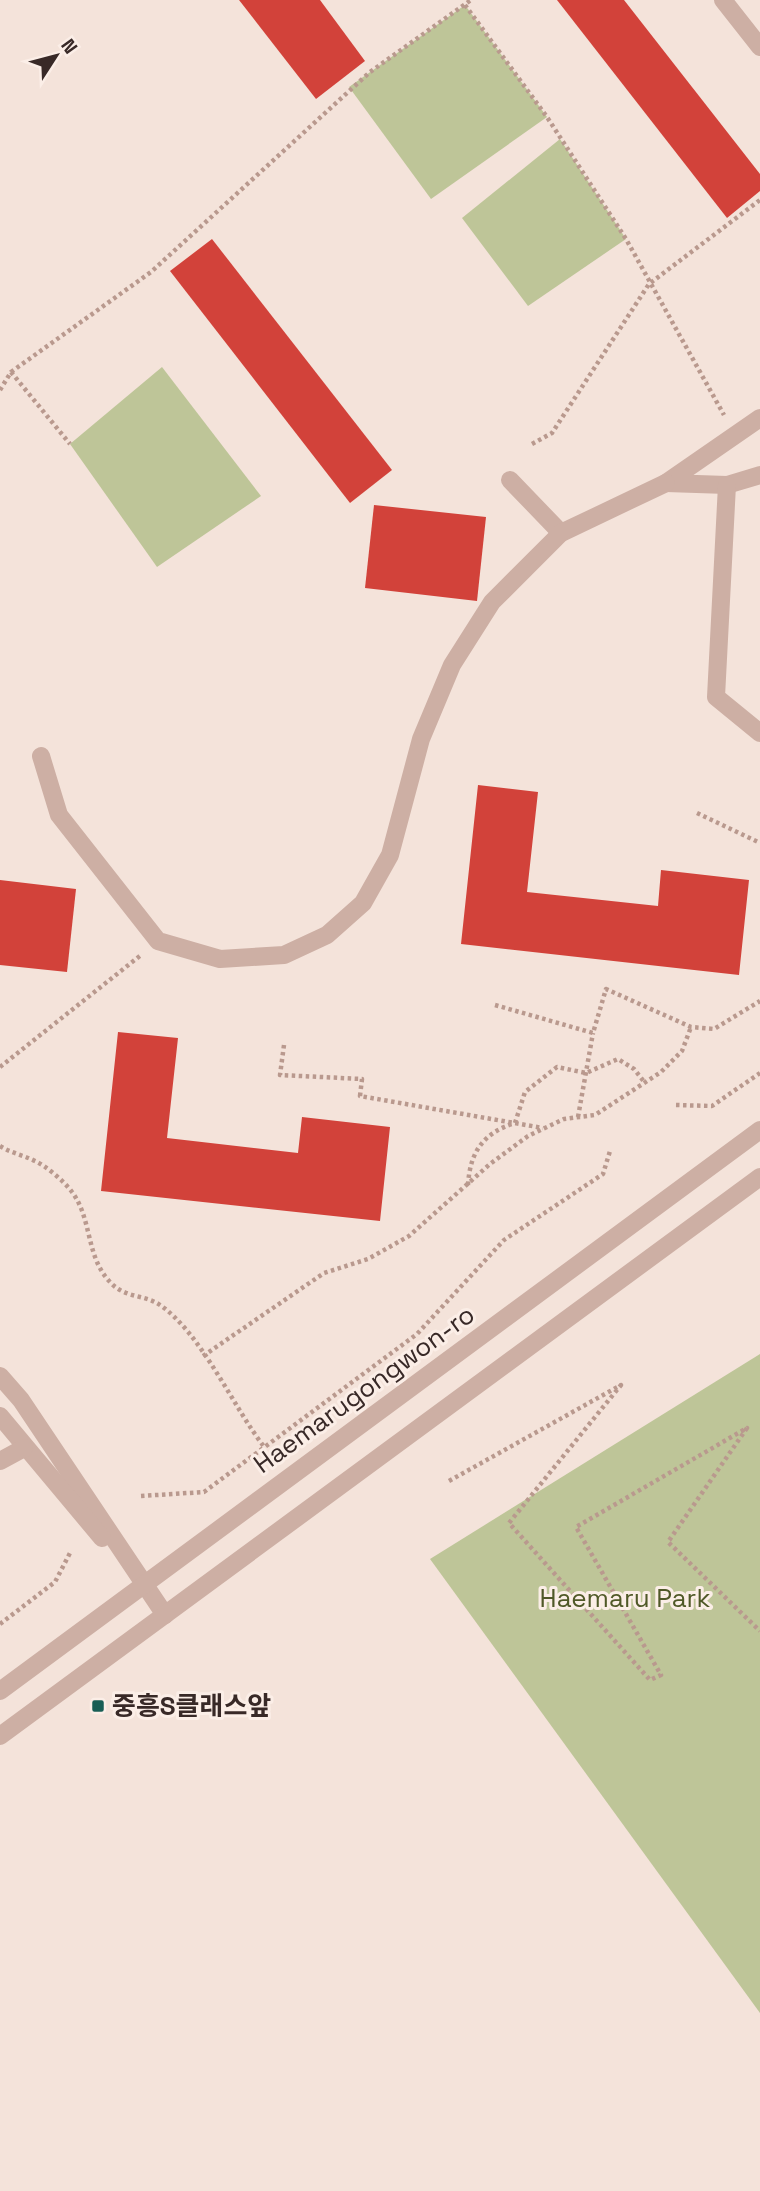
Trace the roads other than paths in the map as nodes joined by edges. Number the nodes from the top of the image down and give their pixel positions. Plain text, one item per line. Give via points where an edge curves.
1 (723, 0) edge
2 (760, 47) edge
3 (760, 418) edge
4 (760, 475) edge
5 (510, 480) dead end
6 (666, 483) junction
7 (727, 485) junction
8 (561, 533) junction
9 (760, 733) edge
10 (41, 756) dead end
11 (760, 1130) edge
12 (760, 1177) edge
13 (0, 1376) edge
14 (0, 1416) edge
15 (24, 1448) junction
16 (0, 1461) edge
17 (144, 1585) junction
18 (165, 1615) junction
19 (0, 1691) edge
20 (0, 1736) edge

1 - 2 street
3 - 6 street
4 - 7 street
5 - 8 street
6 - 7 street
6 - 8 street
7 - 9 street via 716,697
8 - 10 street via 492,602 452,666 421,739 390,855 363,902 327,935 284,955 220,959 158,941 60,814
11 - 17 street, Haemarugongwon-ro
12 - 18 street
13 - 17 street via 78,1483
14 - 15 street
15 - 16 street
15 - 17 street
17 - 18 street
17 - 19 street, Haemarugongwon-ro
18 - 20 street

